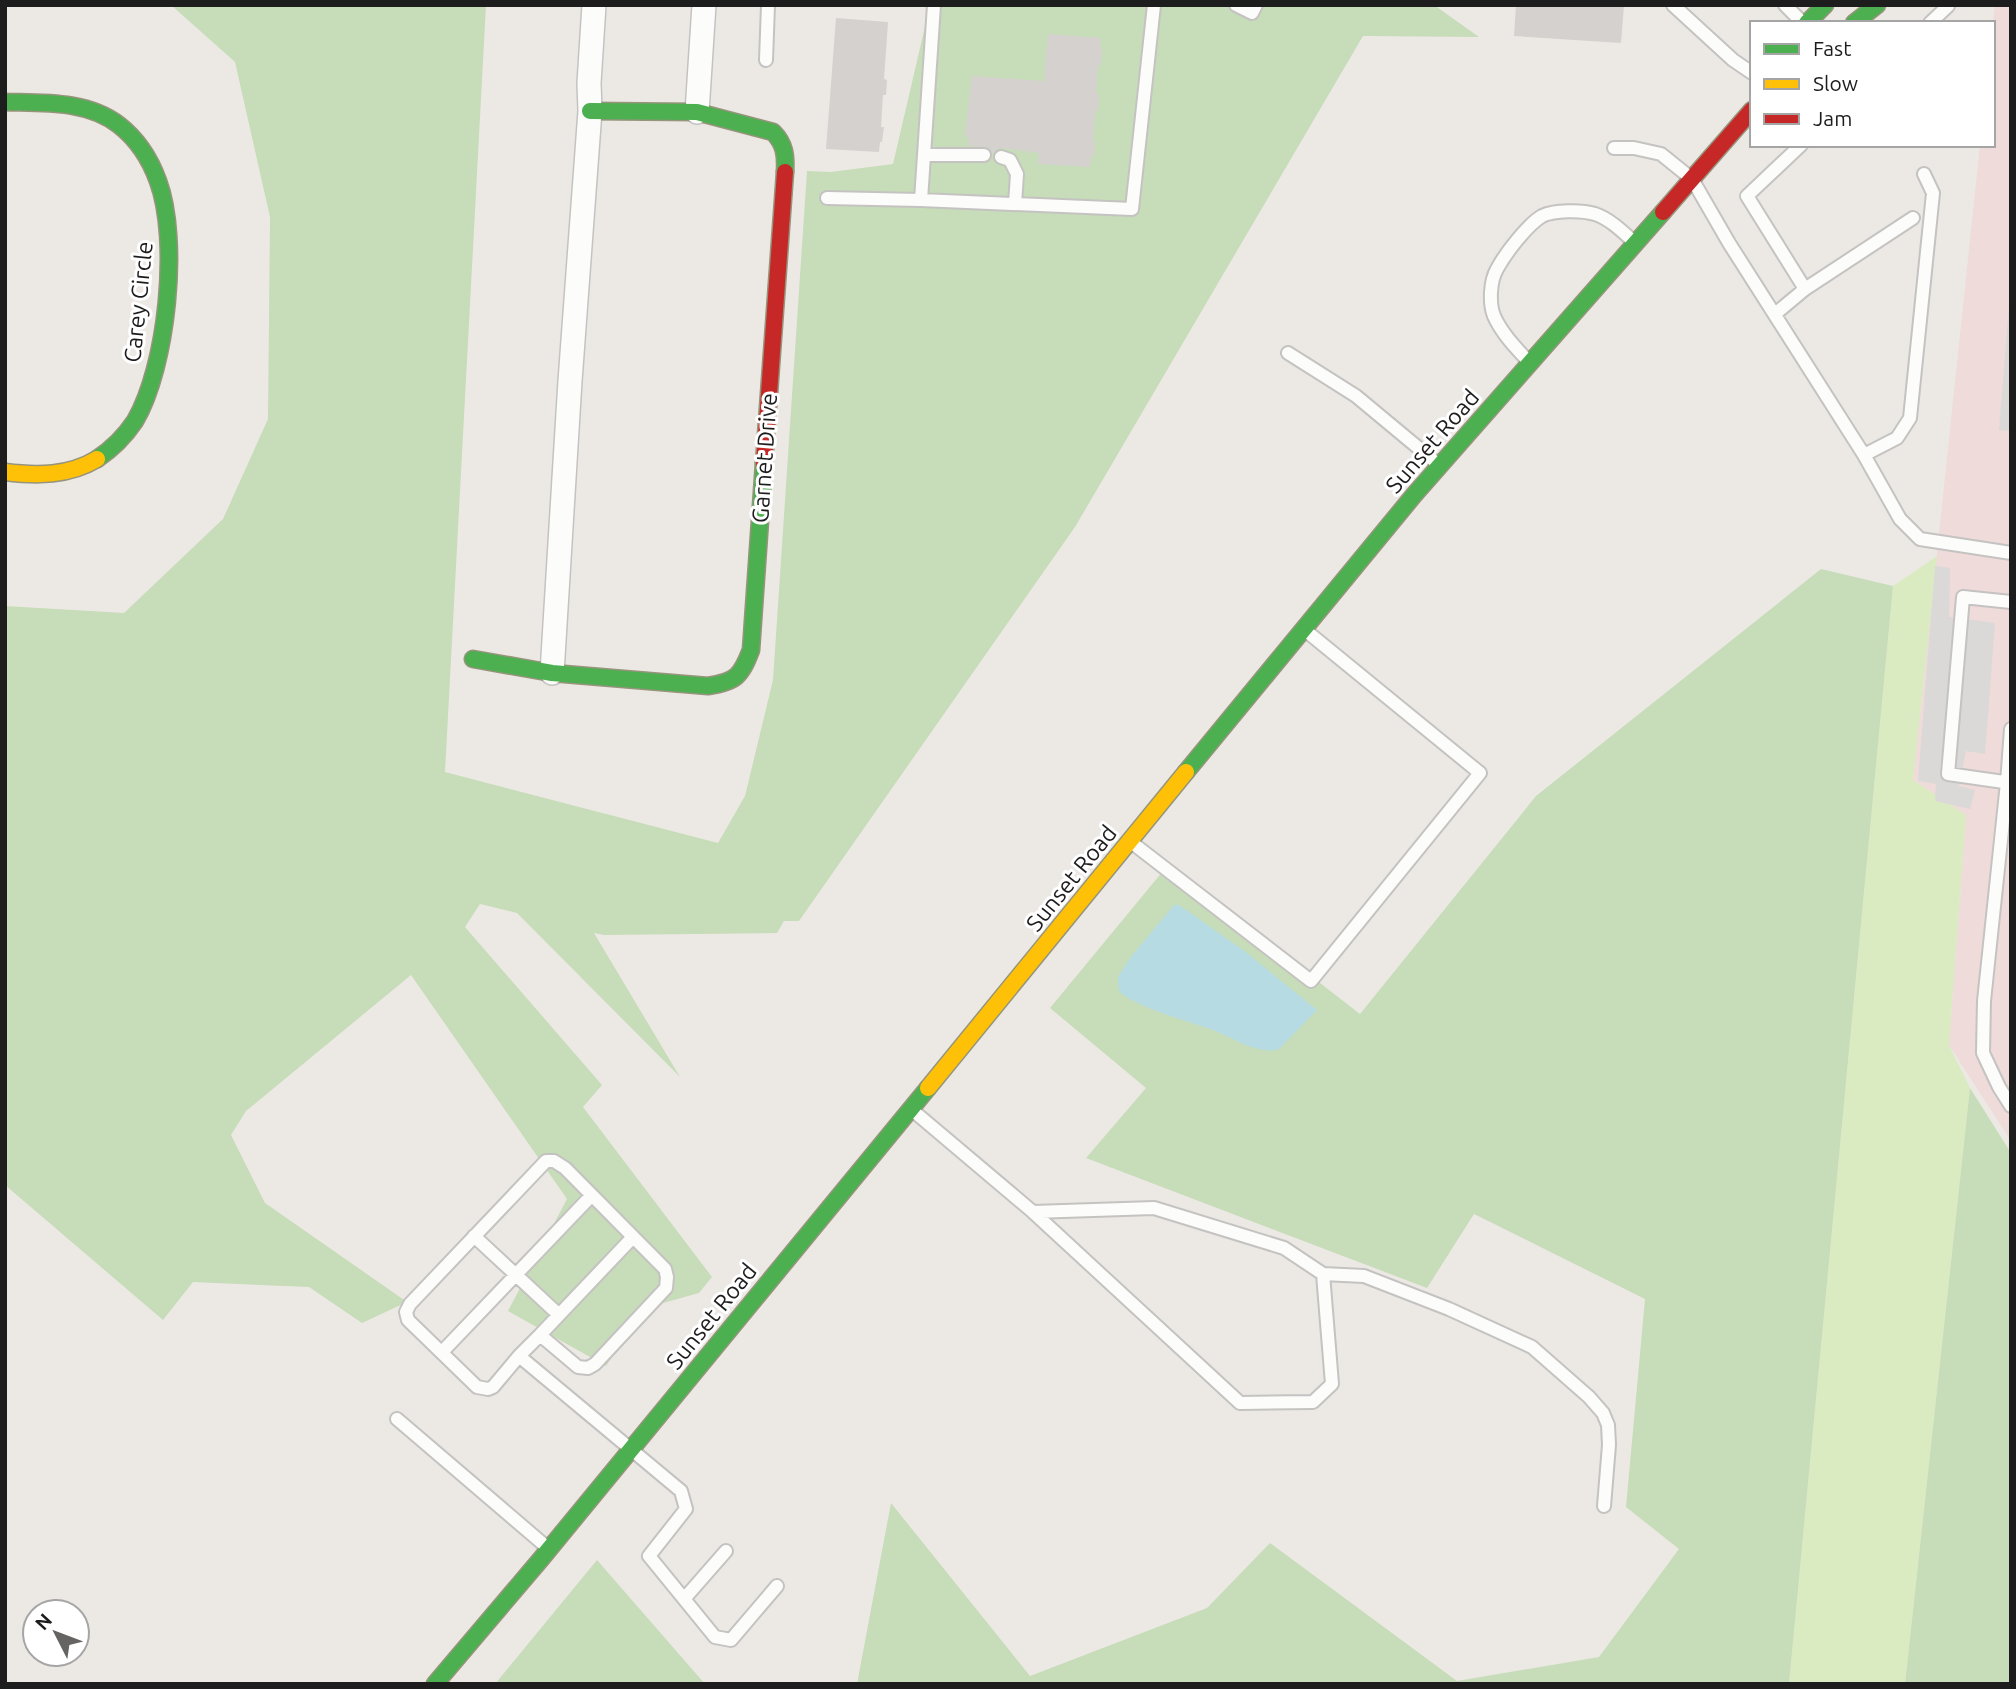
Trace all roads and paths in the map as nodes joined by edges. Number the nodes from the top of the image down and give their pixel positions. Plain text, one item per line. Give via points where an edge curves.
1 (594, 5) edge
2 (704, 5) edge
3 (768, 5) edge
4 (934, 5) edge
5 (1154, 5) edge
6 (1236, 5) edge
7 (1256, 5) edge
8 (1673, 5) edge
9 (1785, 5) edge
10 (1825, 5) edge
11 (1866, 5) edge
12 (1877, 5) edge
13 (1948, 6) edge
14 (1803, 21) edge
15 (1807, 21) edge
16 (1854, 21) edge
17 (1855, 21) edge
18 (1932, 21) edge
19 (766, 60) dead end
20 (1750, 72) edge
21 (5, 102) edge
22 (590, 111) junction
23 (697, 112) junction
24 (1750, 112) edge
25 (1799, 147) edge
26 (1614, 148) dead end
27 (924, 155) junction
28 (984, 155) dead end
29 (1002, 157) dead end
30 (1924, 174) dead end
31 (1692, 179) junction
32 (827, 198) dead end
33 (921, 200) junction
34 (1014, 204) junction
35 (1913, 218) dead end
36 (1636, 243) junction
37 (1805, 289) junction
38 (1775, 314) junction
39 (1288, 353) dead end
40 (1530, 363) junction
41 (1864, 455) junction
42 (1440, 465) junction
43 (5, 472) edge
44 (2011, 553) edge
45 (2011, 602) edge
46 (1305, 630) junction
47 (473, 659) dead end
48 (552, 673) junction
49 (2011, 729) edge
50 (2009, 783) edge
51 (1131, 841) junction
52 (2011, 1106) edge
53 (911, 1109) junction
54 (592, 1195) junction
55 (1033, 1212) junction
56 (474, 1236) junction
57 (633, 1237) junction
58 (1323, 1274) junction
59 (516, 1275) junction
60 (558, 1314) junction
61 (540, 1335) junction
62 (442, 1352) junction
63 (519, 1356) junction
64 (397, 1419) dead end
65 (631, 1450) junction
66 (1604, 1506) dead end
67 (549, 1549) junction
68 (726, 1550) dead end
69 (777, 1586) dead end
70 (684, 1600) junction
71 (435, 1684) edge

1 - 22 street
2 - 23 street
3 - 19 lane
4 - 27 lane
5 - 34 lane via 1132,209
6 - 7 lane via 1252,13
8 - 20 lane
9 - 14 lane
10 - 15 main road
11 - 16 main road
12 - 17 main road
13 - 18 lane
21 - 43 main road, Carey Circle via 86,109 117,123 141,148 156,176 169,241 162,338 153,378 136,418 108,452 70,472
22 - 23 main road, Garnet Drive
22 - 48 street
23 - 48 main road, Garnet Drive via 773,132 785,149 751,650 742,673 733,680 708,685
24 - 31 main road, Sunset Road
25 - 37 lane via 1747,196
26 - 31 lane via 1661,154
27 - 28 lane
27 - 33 lane
29 - 34 lane via 1010,160 1017,174
30 - 41 lane via 1933,193 1910,418 1898,438
31 - 36 main road, Sunset Road
31 - 38 lane
32 - 33 lane
33 - 34 lane
35 - 37 lane
36 - 40 main road, Sunset Road
36 - 40 lane via 1595,214 1566,211 1543,216 1523,233 1496,270 1491,292 1494,315 1508,340
37 - 38 lane
38 - 41 lane
39 - 42 lane via 1356,396
40 - 42 main road, Sunset Road
41 - 44 lane via 1900,519 1920,539
42 - 46 main road, Sunset Road
45 - 50 lane via 1963,597 1948,774
46 - 51 main road, Sunset Road
46 - 51 lane via 1480,773 1311,981
47 - 48 main road, Garnet Drive
49 - 50 lane
50 - 52 lane via 1984,1001 1983,1053
51 - 53 main road, Sunset Road
53 - 55 lane
53 - 65 main road, Sunset Road
54 - 56 lane via 565,1168 547,1161
54 - 57 lane
54 - 59 lane
55 - 58 lane via 1154,1208 1284,1248
55 - 58 lane via 1240,1403 1313,1402 1332,1384
56 - 59 lane
56 - 62 lane via 406,1312 408,1320
57 - 60 lane
57 - 61 lane via 665,1269 666,1287 595,1364 578,1367
58 - 66 lane via 1364,1276 1532,1347 1603,1413 1609,1445
59 - 60 lane
59 - 62 lane
60 - 61 lane
61 - 63 lane
62 - 63 lane via 477,1387 488,1389
63 - 65 lane
64 - 67 lane
65 - 67 main road, Sunset Road
65 - 70 lane via 681,1491 686,1509 649,1556
67 - 71 main road, Sunset Road
68 - 70 lane
69 - 70 lane via 731,1640 715,1637

